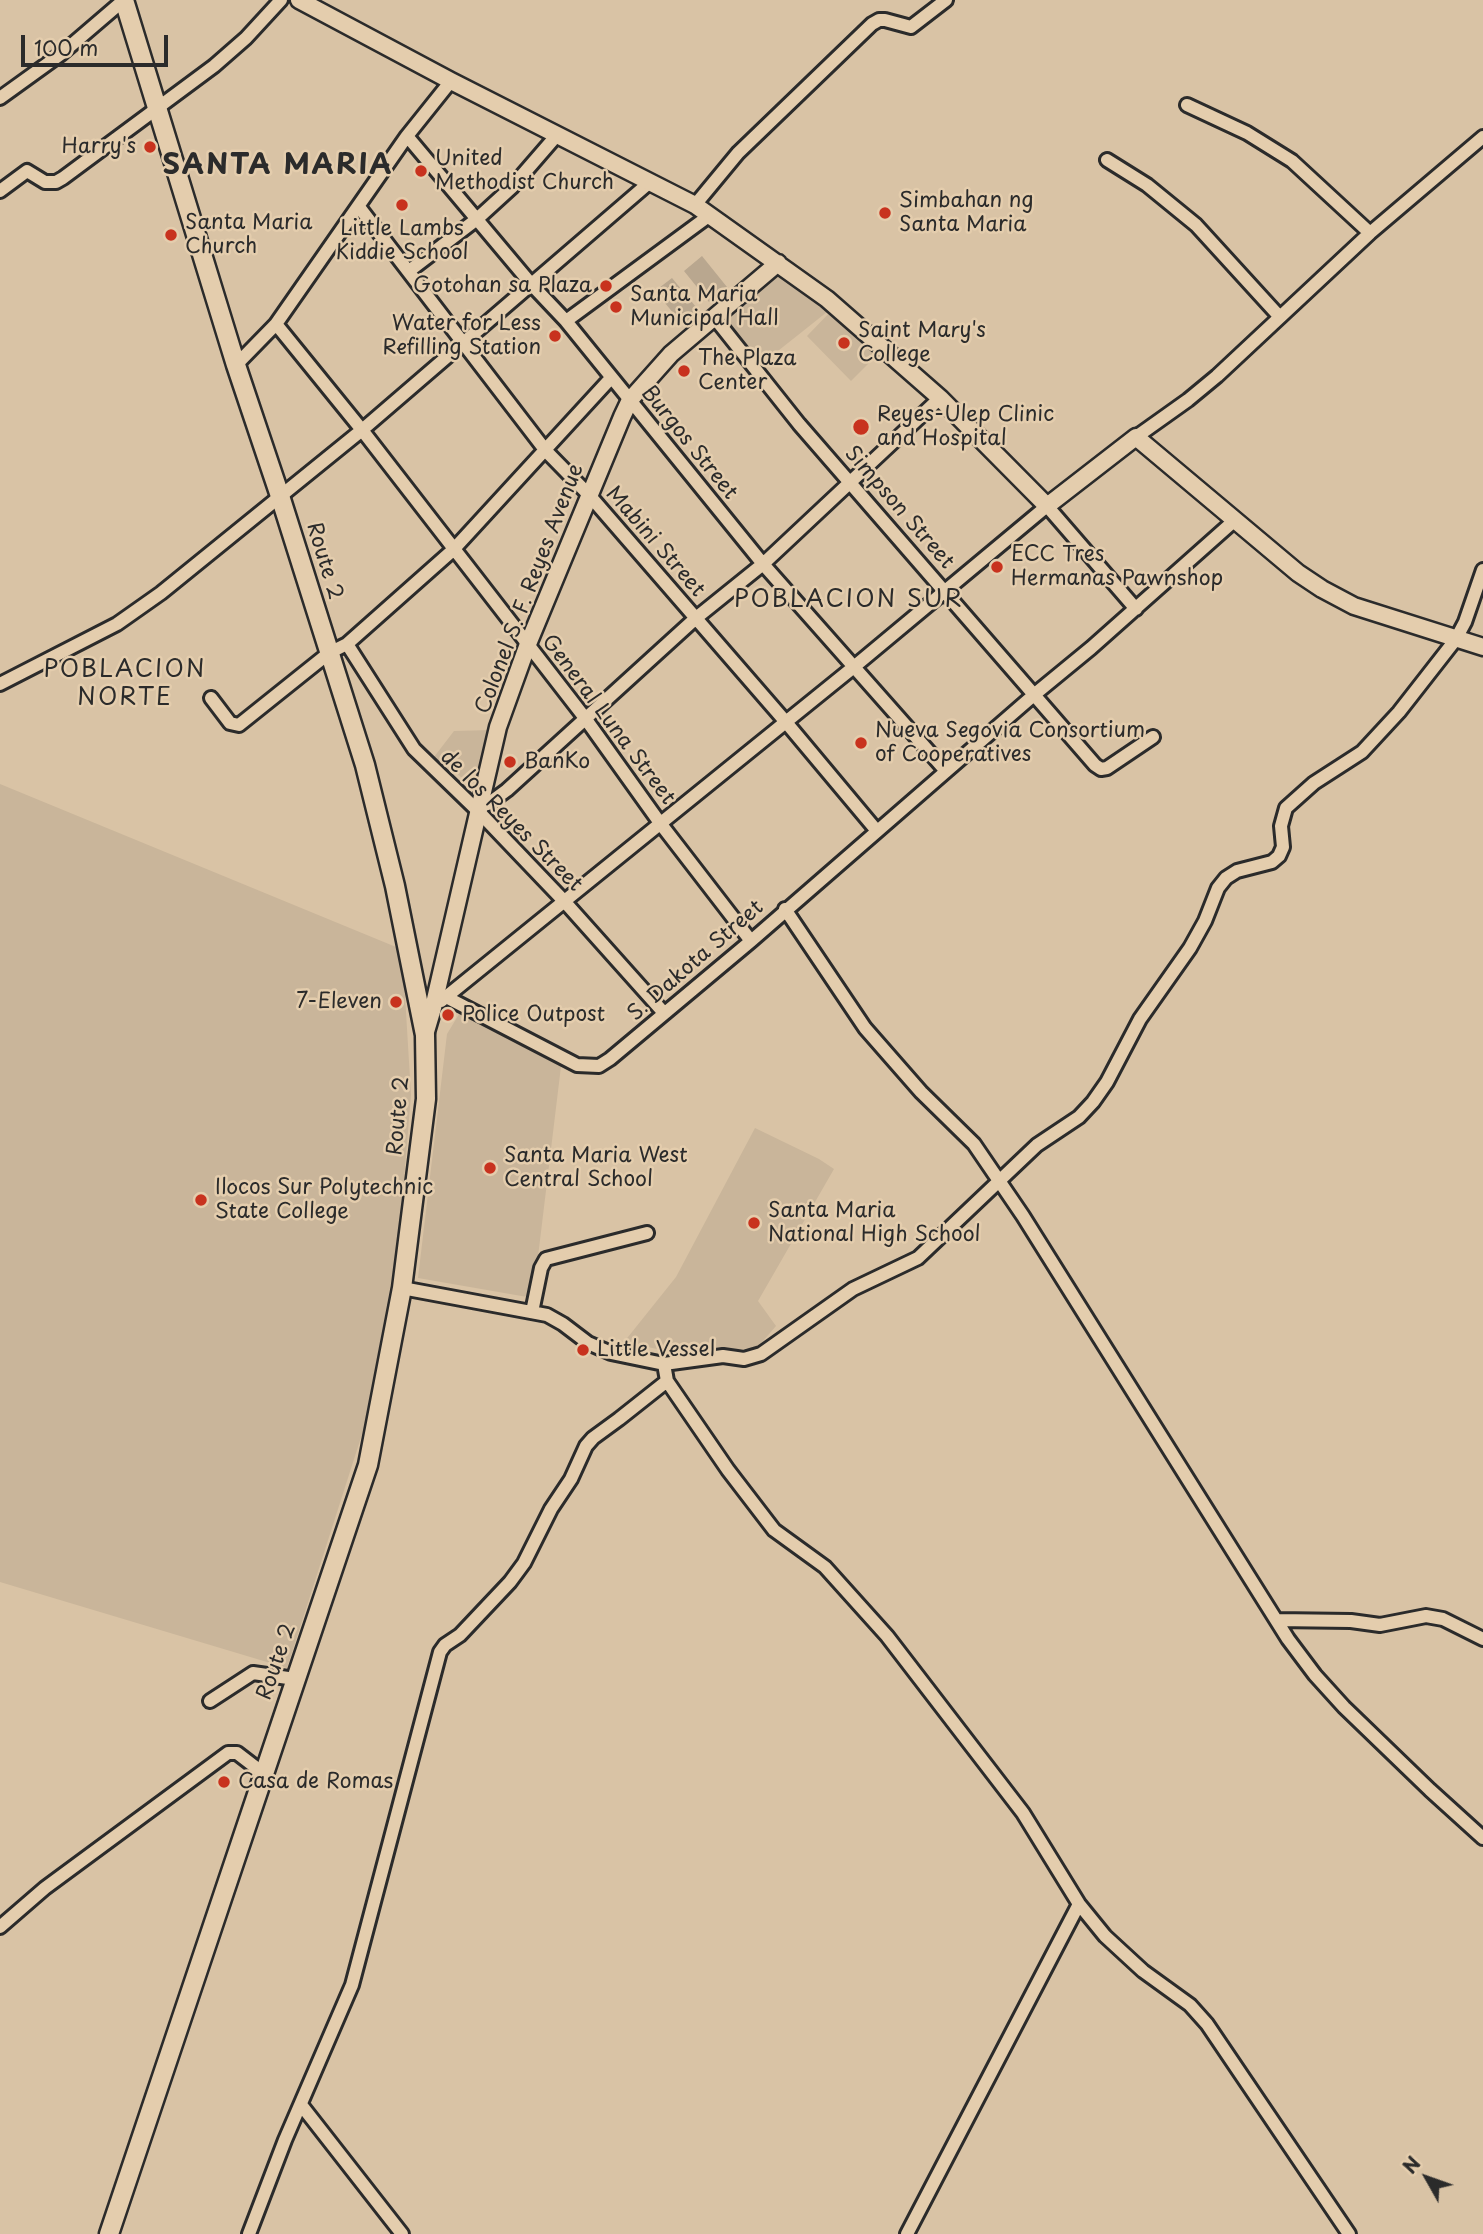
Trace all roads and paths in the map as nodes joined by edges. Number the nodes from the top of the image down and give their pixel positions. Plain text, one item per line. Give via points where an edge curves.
1 (124, 0) edge
2 (281, 0) edge
3 (946, 0) edge
4 (304, 1) edge
5 (452, 81) junction
6 (0, 97) edge
7 (1187, 106) dead end
8 (157, 110) junction
9 (557, 135) junction
10 (408, 136) junction
11 (1483, 137) edge
12 (1107, 160) dead end
13 (650, 182) junction
14 (0, 191) edge
15 (695, 205) junction
16 (359, 207) junction
17 (710, 215) junction
18 (477, 219) junction
19 (1370, 233) junction
20 (778, 263) junction
21 (409, 271) junction
22 (532, 285) junction
23 (1279, 316) junction
24 (714, 317) junction
25 (566, 321) junction
26 (276, 324) junction
27 (465, 342) junction
28 (236, 365) junction
29 (611, 378) junction
30 (940, 398) junction
31 (629, 400) junction
32 (362, 430) junction
33 (1136, 437) junction
34 (546, 451) junction
35 (851, 482) junction
36 (280, 496) junction
37 (590, 496) junction
38 (1047, 506) junction
39 (1235, 520) junction
40 (453, 550) junction
41 (763, 564) junction
42 (1483, 570) edge
43 (946, 590) junction
44 (1136, 609) junction
45 (696, 618) junction
46 (1456, 639) junction
47 (347, 643) junction
48 (528, 644) junction
49 (1483, 648) edge
50 (330, 653) junction
51 (855, 666) junction
52 (0, 684) edge
53 (1035, 694) junction
54 (211, 698) dead end
55 (585, 718) junction
56 (785, 720) junction
57 (1153, 737) dead end
58 (946, 771) junction
59 (479, 809) junction
60 (660, 823) junction
61 (877, 831) junction
62 (564, 901) junction
63 (785, 909) junction
64 (751, 941) junction
65 (446, 997) junction
66 (433, 1009) junction
67 (664, 1013) junction
68 (425, 1035) junction
69 (1001, 1184) junction
70 (647, 1233) dead end
71 (402, 1288) junction
72 (532, 1312) junction
73 (664, 1364) junction
74 (667, 1381) junction
75 (1276, 1620) junction
76 (1483, 1639) edge
77 (295, 1679) junction
78 (210, 1701) dead end
79 (263, 1773) junction
80 (1483, 1838) edge
81 (1079, 1904) junction
82 (0, 1927) edge
83 (302, 2106) junction
84 (108, 2234) edge
85 (249, 2234) edge
86 (402, 2234) edge
87 (907, 2234) edge
88 (1349, 2234) edge

1 - 6 street via 61,54
1 - 8 highway, Route 2
2 - 8 street via 246,38
3 - 15 street via 911,27 885,20 872,24 738,153
4 - 5 main road
5 - 9 main road
5 - 10 street
7 - 19 street via 1247,133 1292,162
8 - 14 street via 56,182 45,182 27,171
8 - 28 highway, Route 2
9 - 13 main road
9 - 18 street
10 - 16 street
10 - 18 street, Burgos Street
11 - 19 street
12 - 23 street via 1196,225
13 - 15 main road
13 - 22 street
15 - 17 main road
16 - 21 street, Mabini Street
16 - 26 street
17 - 20 main road
17 - 25 street
18 - 21 street
18 - 22 street, Burgos Street
19 - 23 street
20 - 24 main road, Colonel S. F. Reyes Avenue
20 - 30 main road via 827,299
21 - 27 street, Mabini Street
22 - 25 street, Burgos Street
22 - 27 street
23 - 33 street via 1188,400
24 - 31 main road, Colonel S. F. Reyes Avenue via 645,379
24 - 35 street, Simpson Street
25 - 29 street, Burgos Street
26 - 28 street
26 - 32 street, General Luna Street
27 - 32 street
27 - 34 street, Mabini Street
28 - 36 highway, Route 2
29 - 31 street, Burgos Street
29 - 34 street
30 - 35 street
30 - 38 main road
31 - 37 main road, Colonel S. F. Reyes Avenue
31 - 41 street, Burgos Street
32 - 36 street
32 - 40 street, General Luna Street
33 - 38 main road
33 - 39 main road
34 - 37 street, Mabini Street
34 - 40 street
35 - 41 street
35 - 43 street, Simpson Street
36 - 50 highway, Route 2
36 - 52 street via 117,624
37 - 45 street, Mabini Street
37 - 48 main road, Colonel S. F. Reyes Avenue
38 - 43 street
38 - 44 street
39 - 44 street, S. Dakota Street
39 - 46 main road via 1298,573 1354,606
40 - 47 street
40 - 48 street, General Luna Street
41 - 45 street
41 - 51 street, Burgos Street
42 - 46 street
43 - 51 street
43 - 53 street, Simpson Street
44 - 53 street, S. Dakota Street
45 - 55 street
45 - 56 street, Mabini Street
46 - 49 main road
46 - 69 street via 1380,735 1291,803 1283,817 1279,856 1226,878 1190,948 1140,1019 1107,1082 1079,1117 1037,1146
47 - 50 street
47 - 59 street, de los Reyes Street via 414,749
48 - 55 street, General Luna Street
48 - 59 main road, Colonel S. F. Reyes Avenue via 498,727
50 - 54 street via 239,724 230,723
50 - 68 highway, Route 2 via 365,765
51 - 56 street
51 - 58 street, Burgos Street
53 - 57 street, Simpson Street via 1101,769
53 - 58 street, S. Dakota Street
55 - 59 street via 507,790
55 - 60 street, General Luna Street
56 - 60 street
56 - 61 street, Mabini Street
58 - 61 street, S. Dakota Street
59 - 62 street, de los Reyes Street
59 - 66 main road, Colonel S. F. Reyes Avenue
60 - 62 street
60 - 64 street, General Luna Street
61 - 63 street, S. Dakota Street
62 - 65 street
62 - 67 street, de los Reyes Street
63 - 64 street, S. Dakota Street
63 - 69 street via 866,1028 920,1092 974,1144
64 - 67 street, S. Dakota Street
65 - 66 street
65 - 67 street, S. Dakota Street via 589,1067 610,1059
66 - 68 main road, Colonel S. F. Reyes Avenue
68 - 71 highway, Route 2 via 426,1099
69 - 73 street via 918,1258 853,1289 761,1354
69 - 75 street
70 - 72 street via 546,1259
71 - 72 street
71 - 77 highway, Route 2 via 368,1465
72 - 73 street via 611,1353
73 - 74 street
74 - 81 street via 774,1530 825,1567 887,1636 1023,1813
74 - 83 street via 593,1437 510,1583 440,1652 352,1985
75 - 76 street via 1380,1625 1426,1616 1443,1619
75 - 80 street via 1344,1707
77 - 78 street via 253,1674
77 - 79 highway, Route 2
79 - 82 street via 237,1753 228,1753
79 - 84 highway, Route 2
81 - 87 street
81 - 88 street via 1125,1956 1190,2005 1207,2024
83 - 85 street
83 - 86 street

